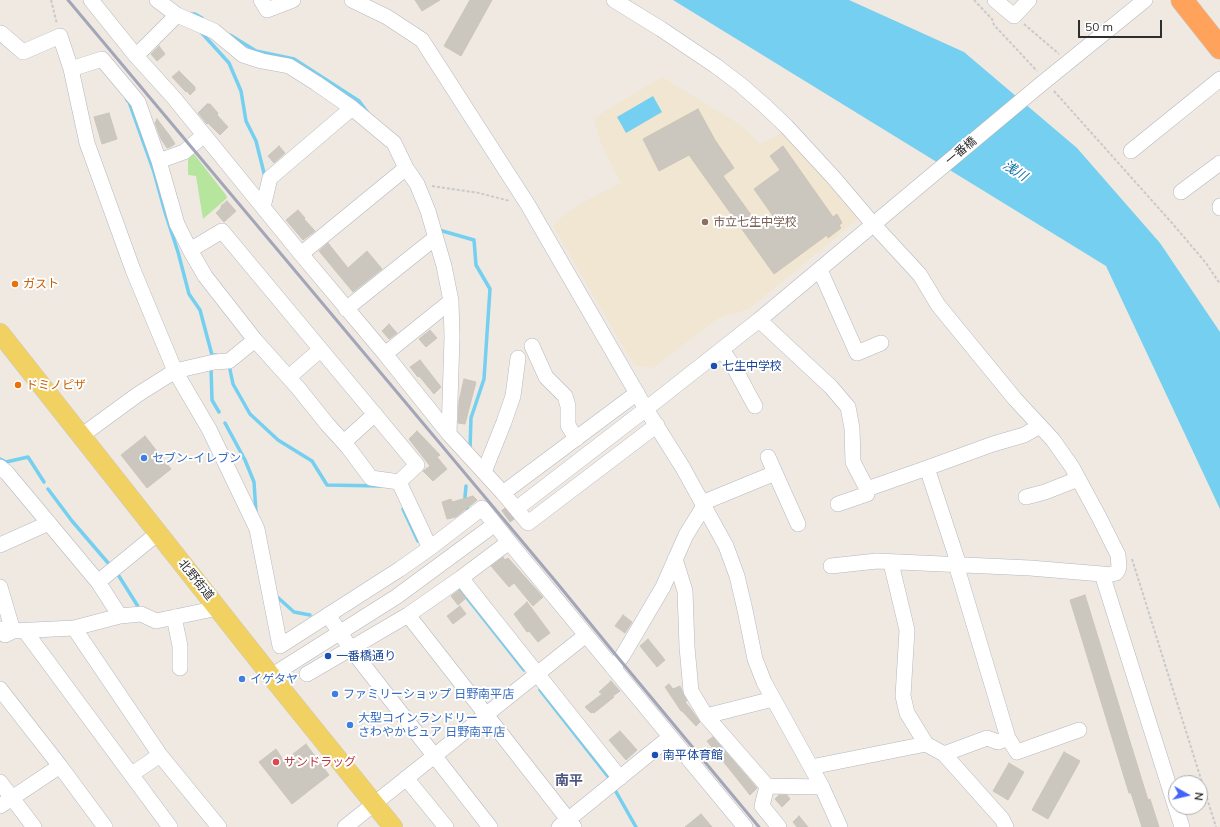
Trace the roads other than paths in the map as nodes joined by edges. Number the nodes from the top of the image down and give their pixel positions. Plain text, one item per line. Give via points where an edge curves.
1 (91, 0) edge
2 (157, 0) edge
3 (261, 0) edge
4 (293, 0) edge
5 (352, 0) edge
6 (378, 0) edge
7 (614, 0) edge
8 (996, 0) edge
9 (1028, 0) edge
10 (1145, 0) edge
11 (1182, 0) edge
12 (177, 15) junction
13 (387, 17) junction
14 (1, 33) dead end
15 (1220, 48) edge
16 (136, 56) junction
17 (71, 69) junction
18 (1220, 79) edge
19 (352, 108) junction
20 (204, 135) junction
21 (1130, 151) dead end
22 (158, 161) junction
23 (1220, 164) edge
24 (406, 168) junction
25 (1187, 183) dead end
26 (263, 207) junction
27 (878, 221) junction
28 (435, 238) junction
29 (190, 250) junction
30 (301, 254) junction
31 (820, 270) junction
32 (451, 301) junction
33 (346, 309) junction
34 (759, 320) junction
35 (0, 332) edge
36 (255, 340) junction
37 (881, 343) dead end
38 (532, 346) dead end
39 (320, 350) junction
40 (722, 350) junction
41 (385, 354) junction
42 (518, 358) dead end
43 (175, 371) junction
44 (289, 377) junction
45 (637, 393) junction
46 (755, 406) dead end
47 (646, 409) junction
48 (375, 414) junction
49 (657, 425) junction
50 (1040, 426) junction
51 (449, 434) junction
52 (81, 436) junction
53 (576, 439) junction
54 (344, 442) junction
55 (768, 457) dead end
56 (0, 467) edge
57 (928, 468) junction
58 (484, 472) junction
59 (775, 472) junction
60 (1078, 479) junction
61 (399, 482) junction
62 (867, 489) junction
63 (503, 493) junction
64 (1026, 497) dead end
65 (703, 504) junction
66 (838, 504) dead end
67 (520, 506) tunnel mouth
68 (49, 523) junction
69 (798, 524) dead end
70 (487, 530) tunnel mouth
71 (158, 533) junction
72 (509, 542) junction
73 (0, 545) edge
74 (430, 548) junction
75 (675, 560) junction
76 (891, 562) junction
77 (959, 564) junction
78 (831, 566) dead end
79 (1102, 574) junction
80 (461, 578) junction
81 (98, 582) junction
82 (0, 587) edge
83 (218, 608) junction
84 (328, 615) junction
85 (408, 615) junction
86 (120, 616) junction
87 (174, 617) junction
88 (74, 628) junction
89 (10, 632) edge
90 (340, 632) junction
91 (586, 635) junction
92 (351, 649) junction
93 (180, 668) dead end
94 (613, 668) junction
95 (537, 673) junction
96 (307, 674) dead end
97 (270, 676) junction
98 (0, 688) edge
99 (773, 699) junction
100 (486, 714) junction
101 (706, 716) junction
102 (1079, 730) dead end
103 (670, 737) junction
104 (1008, 738) junction
105 (926, 744) junction
106 (160, 754) junction
107 (944, 754) junction
108 (434, 755) junction
109 (60, 766) junction
110 (811, 767) junction
111 (132, 774) junction
112 (406, 778) junction
113 (620, 778) junction
114 (0, 782) edge
115 (767, 786) junction
116 (822, 787) junction
117 (6, 802) edge
118 (374, 803) junction
119 (567, 824) edge
120 (34, 827) edge
121 (105, 827) edge
122 (170, 827) edge
123 (219, 827) edge
124 (345, 827) edge
125 (393, 827) edge
126 (446, 827) edge
127 (490, 827) edge
128 (745, 827) edge
129 (779, 827) edge
130 (840, 827) edge
131 (1006, 827) edge
132 (1182, 827) edge

1 - 16 street
2 - 12 street
3 - 4 street via 267,10
5 - 13 street
6 - 13 street
7 - 27 street via 661,29 741,85 786,126
8 - 9 street via 1014,16
10 - 27 street, 一番橋
11 - 15 highway
12 - 16 street
12 - 19 street via 214,31 243,55 289,66
13 - 45 street via 425,44 528,205
14 - 17 street via 23,52 60,36
16 - 20 street
17 - 22 street via 102,59 138,102
17 - 43 street via 87,142 132,270
18 - 21 street
19 - 24 street via 394,143
19 - 26 street via 270,178
20 - 22 street via 184,152
20 - 26 street
22 - 29 street via 177,224
23 - 25 street
24 - 28 street via 417,184
24 - 30 street
26 - 30 street
27 - 31 street, 一番橋
27 - 50 street via 920,275 952,323
28 - 32 street
28 - 33 street
29 - 36 street via 205,276
29 - 39 street via 222,231
30 - 33 street
31 - 34 street, 一番橋
31 - 37 street via 857,353
32 - 41 street
32 - 51 street
33 - 41 street
34 - 40 street, 一番橋
34 - 62 street via 831,386 848,407 852,428 853,462
35 - 52 main road, 北野街道
36 - 43 street via 229,361
36 - 44 street
38 - 53 street via 546,378 565,396 568,425
39 - 44 street
39 - 48 street
40 - 46 street via 736,369
40 - 47 street, 一番橋
41 - 51 street
42 - 58 street via 513,396
43 - 52 street
43 - 84 street via 209,429 257,529 280,646
44 - 54 street
45 - 47 street
45 - 53 street
47 - 49 street
47 - 67 street, 一番橋
48 - 54 street
48 - 61 street via 417,465
49 - 63 street via 528,524
49 - 65 street
50 - 57 street via 1024,435
50 - 60 street via 1056,444
51 - 58 street
52 - 71 main road, 北野街道
53 - 63 street
54 - 61 street via 371,478
55 - 59 street
56 - 68 street
57 - 62 street
57 - 77 street
58 - 63 street
59 - 65 street
59 - 69 street
60 - 64 street
60 - 79 street via 1118,555 1119,567 1116,573
61 - 74 street
62 - 66 street via 867,494
65 - 75 street
65 - 99 street via 726,546 737,576 755,658
68 - 73 street
68 - 81 street
70 - 90 street via 396,597
71 - 81 street
71 - 83 main road, 北野街道
72 - 74 street via 482,508
72 - 80 street
72 - 91 street
74 - 84 street
75 - 94 street via 663,587
75 - 101 street via 685,591 691,691
76 - 77 street
76 - 78 street
76 - 105 street via 907,630 904,696 908,713
77 - 79 street
77 - 104 street via 958,571
79 - 132 street
80 - 85 street
80 - 95 street
81 - 86 street
82 - 89 street
83 - 87 street
83 - 97 main road, 北野街道
84 - 90 street
85 - 92 street
85 - 100 street
86 - 87 street via 141,614 156,621
86 - 88 street
87 - 93 street via 180,646
88 - 89 street
88 - 106 street
89 - 111 street
90 - 92 street
90 - 97 street
91 - 94 street
91 - 95 street
92 - 96 street
92 - 108 street
94 - 103 street
95 - 100 street
95 - 113 street
97 - 118 main road, 北野街道
98 - 109 street
99 - 101 street
99 - 110 street
100 - 108 street
100 - 119 street
101 - 115 street
102 - 104 street via 1017,752
103 - 113 street
103 - 128 street
104 - 107 street via 998,742 987,738
105 - 107 street
105 - 110 street
106 - 111 street
106 - 123 street
107 - 131 street
108 - 112 street
108 - 127 street
109 - 117 street
109 - 121 street
110 - 116 street
111 - 122 street
112 - 118 street
112 - 126 street
113 - 119 street
114 - 117 street
115 - 116 street
115 - 129 street via 762,806
116 - 130 street
117 - 120 street
118 - 124 street
118 - 125 main road, 北野街道

